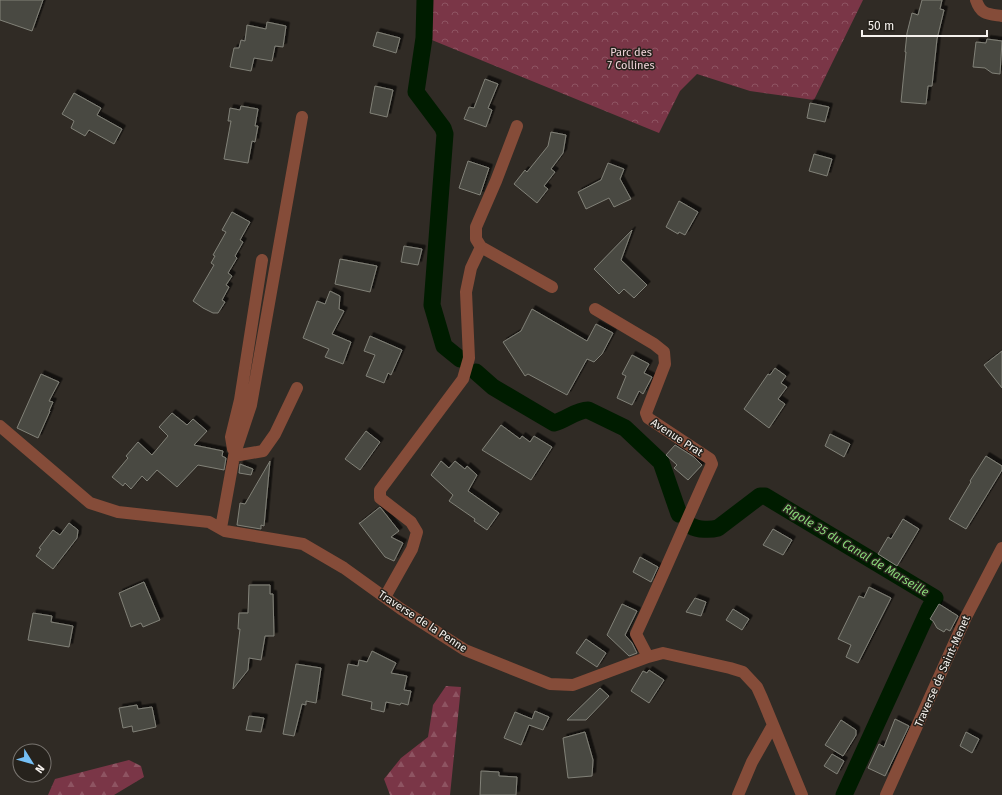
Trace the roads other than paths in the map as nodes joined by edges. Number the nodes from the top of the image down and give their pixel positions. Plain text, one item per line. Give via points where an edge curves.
1 (976, 0) edge
2 (1002, 16) edge
3 (302, 116) dead end
4 (517, 126) dead end
5 (481, 247) junction
6 (262, 260) dead end
7 (552, 288) dead end
8 (595, 309) dead end
9 (297, 388) dead end
10 (0, 426) edge
11 (234, 456) junction
12 (221, 528) junction
13 (1002, 548) edge
14 (386, 597) junction
15 (648, 657) junction
16 (773, 725) junction
17 (738, 795) edge
18 (802, 795) edge
19 (886, 795) edge

1 - 2 street via 980,10 986,14
3 - 11 street via 251,405
4 - 5 street via 476,227 476,239
5 - 7 street
5 - 14 street via 471,268 466,292 469,358 463,379 380,490 380,498 411,522 417,532 412,549
6 - 11 street via 240,400 231,436
8 - 15 street, Avenue Prat via 664,352 665,364 646,413 648,418 710,459 712,464 636,634
9 - 11 street via 275,434 263,451
10 - 12 street, Traverse de la Penne via 90,503 118,512 209,522
11 - 12 street
12 - 14 street, Traverse de la Penne via 225,531 303,544
13 - 19 street, Traverse de Saint-Menet via 966,617
14 - 15 street, Traverse de la Penne via 465,650 550,684 573,685
15 - 16 street, Traverse de la Penne via 663,653 743,672 757,687
16 - 17 street via 752,762
16 - 18 street, Traverse de la Penne

